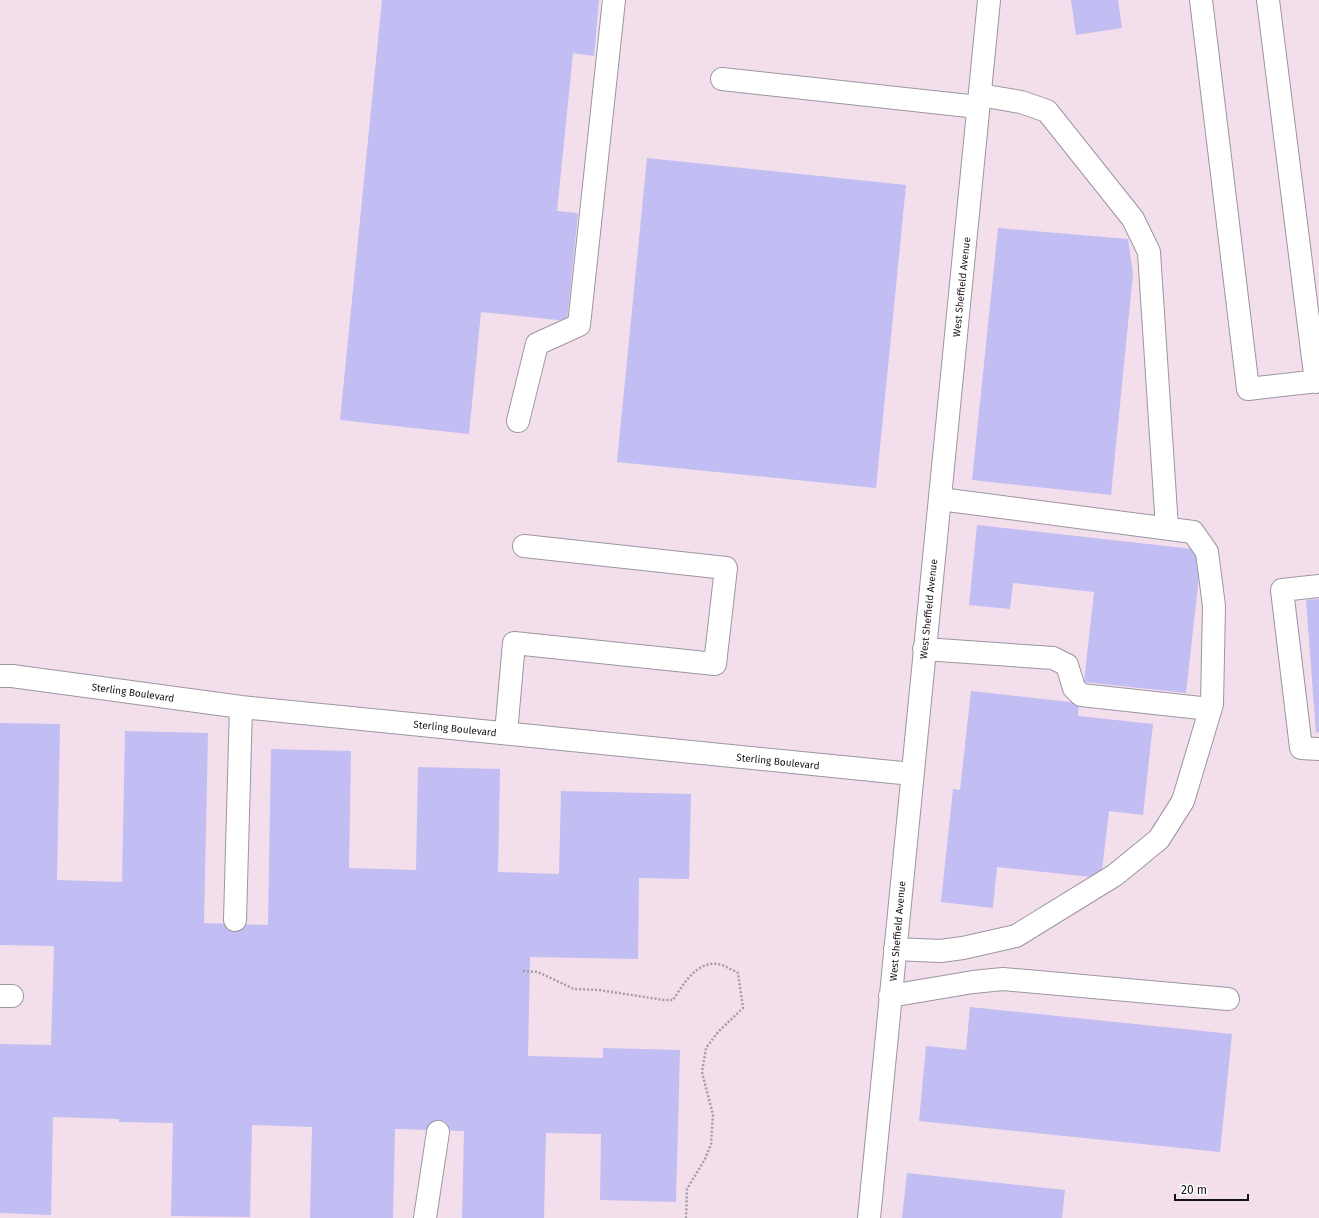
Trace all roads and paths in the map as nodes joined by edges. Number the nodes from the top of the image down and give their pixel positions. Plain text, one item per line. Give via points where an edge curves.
1 (614, 0) edge
2 (989, 0) edge
3 (1200, 0) edge
4 (1268, 0) edge
5 (722, 79) dead end
6 (979, 101) junction
7 (1318, 381) edge
8 (518, 421) dead end
9 (940, 498) junction
10 (1167, 528) junction
11 (524, 546) dead end
12 (1319, 586) edge
13 (924, 649) junction
14 (0, 676) edge
15 (241, 707) junction
16 (1210, 709) junction
17 (506, 733) junction
18 (1319, 749) edge
19 (912, 774) junction
20 (235, 920) dead end
21 (895, 950) junction
22 (523, 971) dead end
23 (890, 996) junction
24 (1228, 999) dead end
25 (438, 1132) dead end
26 (425, 1218) edge
27 (686, 1218) edge
28 (869, 1218) edge

1 - 8 street via 579,325 537,344
2 - 6 street, West Sheffield Avenue
3 - 7 street via 1248,389
4 - 7 street
5 - 6 street
6 - 9 street, West Sheffield Avenue
6 - 10 street via 1021,102 1047,111 1133,219 1149,252
9 - 10 street
9 - 13 street, West Sheffield Avenue
10 - 16 street via 1193,532 1207,552 1214,606
11 - 17 street via 726,568 715,664 514,643
12 - 18 street via 1282,590 1301,748
13 - 16 street via 1053,658 1067,665 1074,688 1081,695
13 - 19 street, West Sheffield Avenue
14 - 15 street, Sterling Boulevard
15 - 17 street, Sterling Boulevard
15 - 20 street
16 - 21 street via 1183,801 1158,839 1115,875 1016,936 940,951
17 - 19 street, Sterling Boulevard
19 - 21 street, West Sheffield Avenue
21 - 23 street, West Sheffield Avenue
22 - 27 path via 538,972 574,989 599,990 664,1000 673,1000 685,981 703,966 718,964 738,973 743,1008 718,1032 706,1048 702,1072 712,1114 711,1144 687,1189
23 - 24 street via 1003,979
23 - 28 street, West Sheffield Avenue
25 - 26 street

